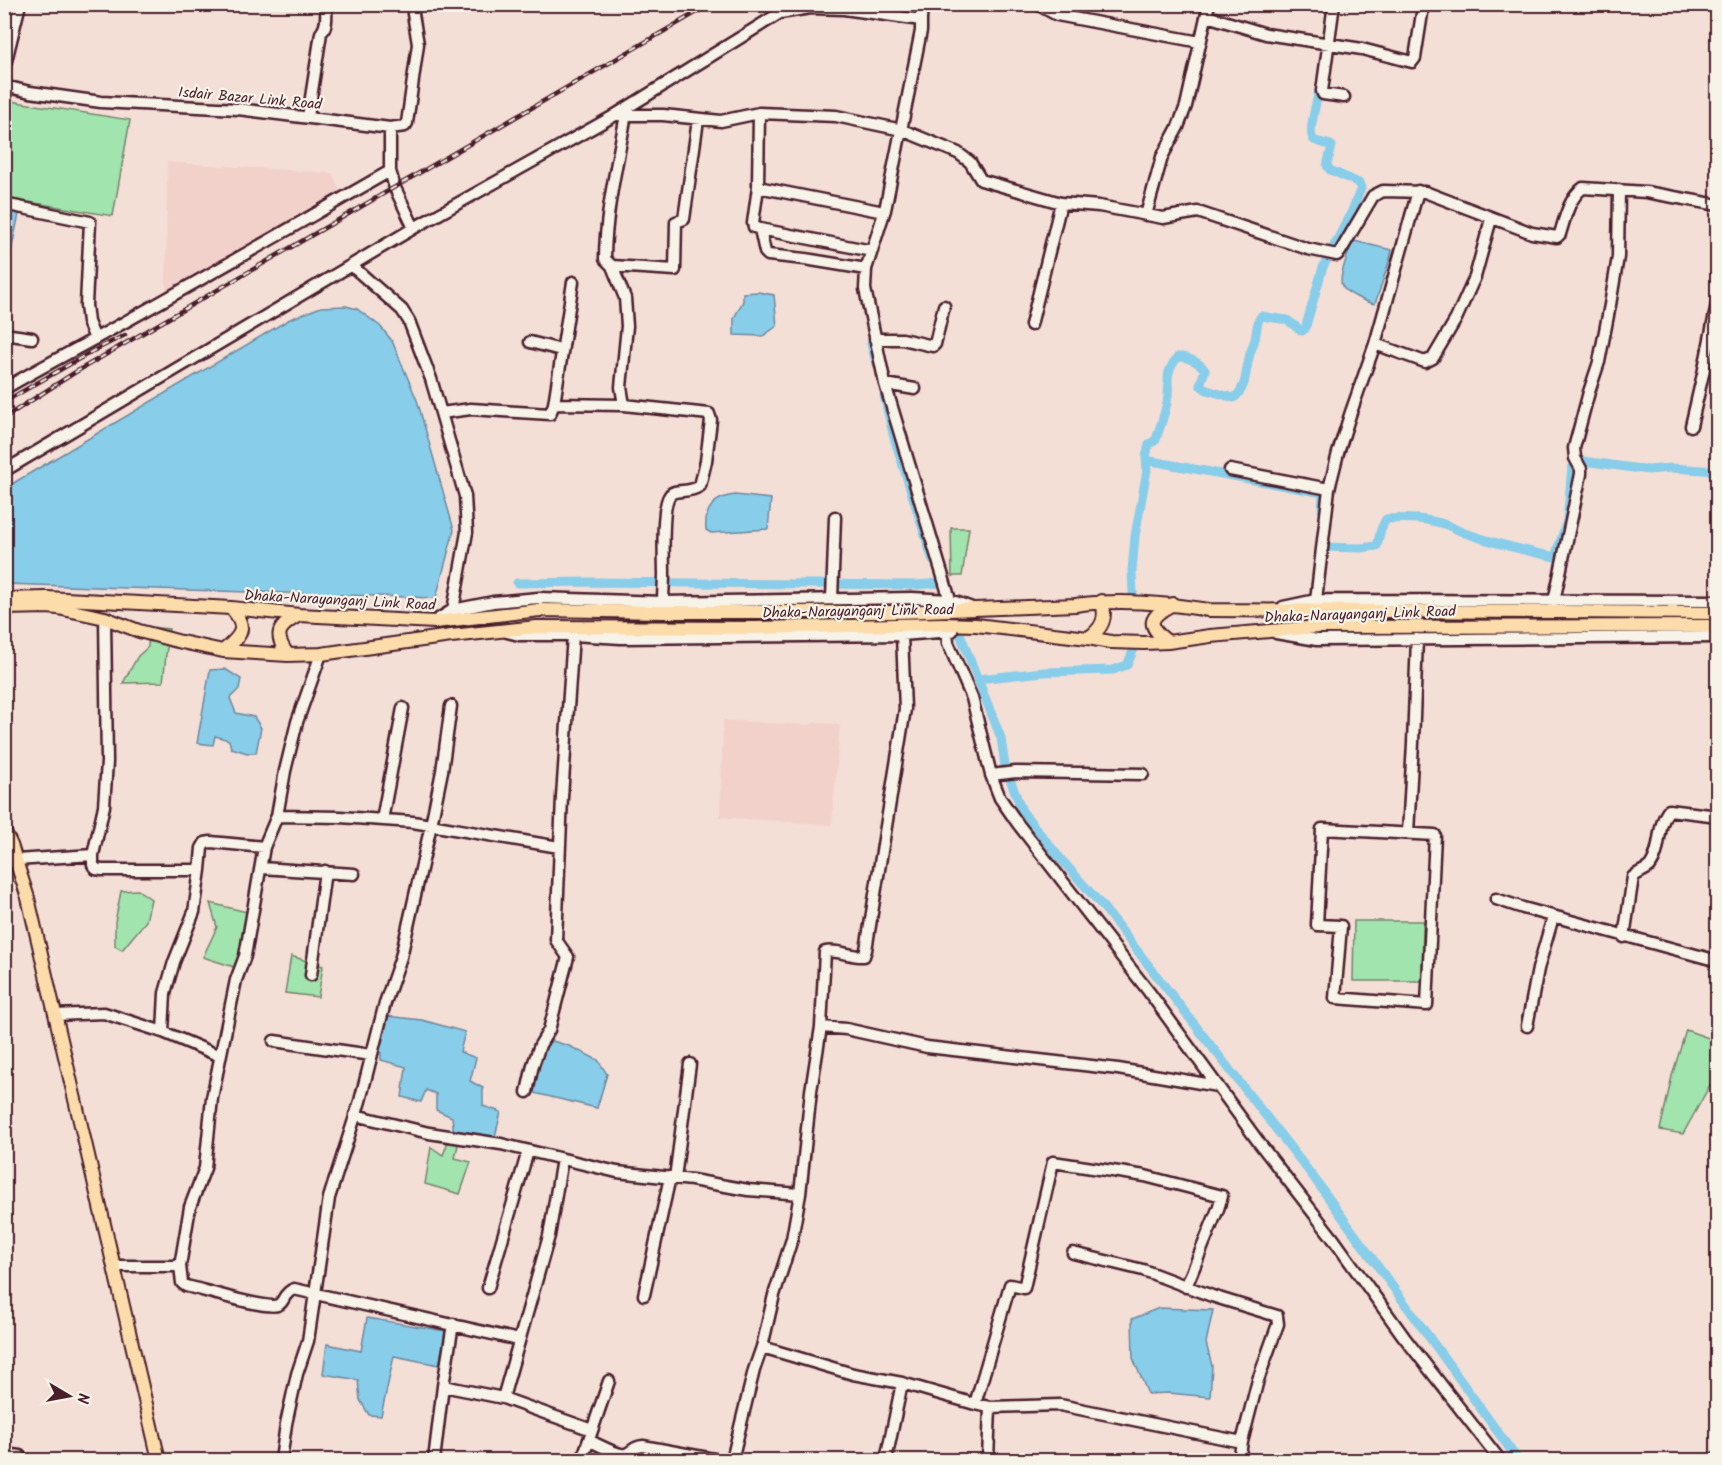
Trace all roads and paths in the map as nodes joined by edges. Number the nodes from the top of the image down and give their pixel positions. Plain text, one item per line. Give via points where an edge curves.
1 (20, 4) edge
2 (326, 4) edge
3 (414, 4) edge
4 (922, 4) edge
5 (1037, 4) edge
6 (1209, 4) edge
7 (1334, 4) edge
8 (1425, 4) edge
9 (1206, 16) junction
10 (921, 20) junction
11 (1200, 42) junction
12 (1328, 44) junction
13 (4, 69) edge
14 (4, 83) edge
15 (1344, 98) dead end
16 (759, 113) junction
17 (626, 114) junction
18 (308, 117) junction
19 (612, 117) junction
20 (698, 120) junction
21 (390, 128) junction
22 (902, 130) junction
23 (390, 171) junction
24 (758, 188) junction
25 (1619, 190) junction
26 (1418, 191) junction
27 (1061, 203) junction
28 (4, 204) edge
29 (1718, 205) edge
30 (884, 213) junction
31 (1146, 214) junction
32 (1491, 219) junction
33 (414, 228) junction
34 (760, 230) junction
35 (1718, 246) edge
36 (872, 251) junction
37 (1718, 252) edge
38 (352, 266) junction
39 (612, 266) junction
40 (866, 269) junction
41 (573, 282) dead end
42 (1718, 299) edge
43 (944, 306) dead end
44 (1715, 322) edge
45 (1031, 325) dead end
46 (4, 334) edge
47 (32, 338) dead end
48 (95, 339) junction
49 (875, 339) junction
50 (530, 342) dead end
51 (1375, 344) junction
52 (561, 350) junction
53 (885, 384) junction
54 (4, 389) edge
55 (915, 389) dead end
56 (554, 404) junction
57 (624, 405) junction
58 (441, 413) junction
59 (1690, 426) dead end
60 (1230, 470) dead end
61 (4, 471) edge
62 (1329, 489) junction
63 (835, 517) dead end
64 (832, 596) junction
65 (663, 597) junction
66 (4, 599) edge
67 (950, 600) junction
68 (1316, 600) junction
69 (1101, 601) junction
70 (1718, 601) edge
71 (1173, 604) junction
72 (1553, 606) junction
73 (4, 608) edge
74 (231, 608) junction
75 (453, 610) junction
76 (978, 610) junction
77 (1268, 610) junction
78 (1718, 613) edge
79 (299, 615) junction
80 (105, 618) junction
81 (435, 622) junction
82 (976, 625) junction
83 (1718, 626) edge
84 (501, 630) junction
85 (1267, 631) junction
86 (947, 632) junction
87 (573, 635) junction
88 (902, 635) junction
89 (1718, 636) edge
90 (1088, 638) junction
91 (1417, 639) junction
92 (1168, 642) junction
93 (223, 651) junction
94 (321, 654) junction
95 (288, 656) junction
96 (451, 706) dead end
97 (403, 708) dead end
98 (1143, 774) dead end
99 (992, 775) junction
100 (277, 816) junction
101 (1718, 816) edge
102 (382, 820) junction
103 (431, 825) junction
104 (4, 831) edge
105 (1408, 833) junction
106 (264, 847) junction
107 (559, 847) junction
108 (93, 855) junction
109 (16, 860) junction
110 (261, 868) junction
111 (200, 870) junction
112 (325, 871) junction
113 (354, 874) dead end
114 (1496, 899) dead end
115 (1553, 916) junction
116 (1624, 937) junction
117 (1718, 961) edge
118 (311, 975) dead end
119 (56, 1015) junction
120 (1527, 1026) dead end
121 (821, 1027) junction
122 (163, 1032) junction
123 (274, 1041) dead end
124 (371, 1055) junction
125 (220, 1056) junction
126 (690, 1064) dead end
127 (1218, 1086) junction
128 (527, 1092) dead end
129 (355, 1115) junction
130 (528, 1151) junction
131 (562, 1159) junction
132 (672, 1178) junction
133 (800, 1194) junction
134 (1073, 1253) dead end
135 (114, 1266) junction
136 (180, 1266) junction
137 (1186, 1287) junction
138 (488, 1288) dead end
139 (314, 1294) junction
140 (644, 1296) dead end
141 (453, 1324) junction
142 (519, 1340) junction
143 (762, 1347) junction
144 (609, 1381) dead end
145 (902, 1383) junction
146 (443, 1386) junction
147 (503, 1398) junction
148 (975, 1404) junction
149 (990, 1407) junction
150 (590, 1435) junction
151 (1242, 1442) junction
152 (4, 1454) edge
153 (20, 1456) dead end
154 (1718, 1458) edge
155 (159, 1461) edge
156 (281, 1461) edge
157 (434, 1461) edge
158 (582, 1461) edge
159 (719, 1461) edge
160 (732, 1461) edge
161 (886, 1461) edge
162 (988, 1461) edge
163 (1239, 1461) edge
164 (1500, 1461) edge
165 (1710, 1461) edge

1 - 13 street
2 - 18 street
3 - 21 street via 418,44 407,123
4 - 10 street
5 - 11 street via 1057,15
6 - 9 street
7 - 12 street
8 - 12 street via 1412,62
9 - 11 street
9 - 12 street via 1266,34
10 - 19 street via 844,9 810,8 780,13
10 - 22 street
11 - 31 street via 1186,106 1162,157
12 - 15 street via 1323,94
14 - 18 street, Isdair Bazar Link Road via 30,92 101,102
16 - 20 street via 721,122
16 - 22 street via 836,116
16 - 24 street
17 - 19 street
17 - 20 street
17 - 39 street via 605,249 605,259
18 - 21 street, Isdair Bazar Link Road
19 - 33 street
20 - 39 street via 684,219 676,222 675,270
21 - 23 street
22 - 27 street via 958,153 984,182
22 - 30 street
23 - 33 street
23 - 48 street
24 - 30 street
24 - 34 street via 753,223
25 - 29 street
25 - 32 street via 1583,188 1568,208 1557,237
25 - 72 street via 1618,257 1599,362 1574,448 1581,469
26 - 31 street via 1383,191 1373,196 1337,255 1198,212 1168,219
26 - 32 street
26 - 51 street
27 - 31 street
27 - 45 street
28 - 48 street via 90,222 86,305
30 - 36 street
32 - 51 street via 1475,277 1433,357 1425,362
33 - 38 street
34 - 36 street
34 - 40 street via 768,255
35 - 37 street
36 - 40 street
38 - 58 street via 402,310 409,321
38 - 61 street
39 - 57 street via 625,298 627,326 621,387
40 - 49 street via 865,289
41 - 52 street
42 - 44 street
43 - 49 street via 933,346 902,339
44 - 59 street
46 - 47 street
48 - 54 street
49 - 53 street
50 - 52 street
51 - 62 street
52 - 56 street
53 - 55 street
53 - 67 street
56 - 57 street
56 - 58 street via 548,414 471,410
57 - 65 street via 709,414 711,420 700,486 693,491 674,491 667,502
58 - 75 street via 465,496 467,532
60 - 62 street
62 - 68 street
63 - 64 street
64 - 65 street
64 - 67 street
65 - 75 street via 539,598
66 - 74 main road, Dhaka-Narayanganj Link Road
67 - 76 street
68 - 72 street
68 - 77 street
69 - 71 main road, Dhaka-Narayanganj Link Road
69 - 76 main road, Dhaka-Narayanganj Link Road
69 - 90 main road via 1103,623
70 - 72 street
71 - 77 main road, Dhaka-Narayanganj Link Road via 1209,610
71 - 92 main road via 1156,615 1152,625
72 - 77 main road, Dhaka-Narayanganj Link Road
72 - 78 main road, Dhaka-Narayanganj Link Road
73 - 80 main road, Dhaka-Narayanganj Link Road via 48,607
74 - 79 main road, Dhaka-Narayanganj Link Road
74 - 93 main road via 242,623 241,630 239,637
75 - 81 street
76 - 81 main road, Dhaka-Narayanganj Link Road via 540,610
79 - 81 main road, Dhaka-Narayanganj Link Road
79 - 95 main road via 284,624 279,634
80 - 93 main road, Dhaka-Narayanganj Link Road via 158,636
80 - 108 street via 107,762 104,806
82 - 84 main road, Dhaka-Narayanganj Link Road via 573,626
82 - 86 street
82 - 90 main road, Dhaka-Narayanganj Link Road
83 - 85 main road, Dhaka-Narayanganj Link Road via 1317,627
84 - 87 street via 519,635
84 - 94 main road, Dhaka-Narayanganj Link Road
85 - 91 street via 1317,640
85 - 92 main road, Dhaka-Narayanganj Link Road
86 - 88 street
86 - 99 street via 972,698
87 - 88 street
87 - 107 street
88 - 121 street via 905,709 866,950 864,956 825,952
89 - 91 street
90 - 92 main road, Dhaka-Narayanganj Link Road
91 - 105 street
93 - 95 main road, Dhaka-Narayanganj Link Road
94 - 95 main road, Dhaka-Narayanganj Link Road
94 - 100 street via 297,722
96 - 103 street
97 - 102 street
98 - 99 street
99 - 127 street via 1000,798 1018,824
100 - 102 street
100 - 106 street
101 - 116 street via 1669,810 1664,816 1651,864 1633,877
102 - 103 street
103 - 107 street
103 - 124 street via 401,957
104 - 109 main road
105 - 105 street via 1322,829 1317,925 1341,926 1335,998 1427,1005 1435,835
106 - 110 street
106 - 111 street via 205,843
107 - 128 street via 556,940 568,957 549,1030 540,1045
108 - 109 street
108 - 111 street via 96,869
109 - 119 main road
110 - 112 street
110 - 125 street via 245,956
111 - 122 street via 194,912 165,993
112 - 113 street
112 - 118 street
114 - 115 street
115 - 116 street
115 - 120 street
116 - 117 street
119 - 122 street via 104,1014
119 - 135 main road
121 - 127 street via 927,1047
121 - 133 street
122 - 125 street
123 - 124 street
124 - 129 street
125 - 136 street via 205,1168 190,1207
126 - 132 street
127 - 164 street
129 - 130 street
129 - 139 street via 329,1198
130 - 131 street
130 - 138 street
131 - 132 street via 617,1172
131 - 142 street via 549,1236
132 - 133 street
132 - 140 street
133 - 143 street via 792,1239
134 - 137 street via 1143,1270
135 - 136 street
135 - 155 main road
136 - 139 street via 186,1286 271,1306 281,1303 294,1289
137 - 148 street via 1222,1196 1145,1176 1053,1162 1024,1288 1010,1286
137 - 151 street via 1278,1316
139 - 141 street
139 - 156 street via 308,1341 297,1374
141 - 142 street
141 - 146 street
142 - 147 street
143 - 145 street via 853,1374
143 - 160 street
144 - 150 street
145 - 148 street
145 - 161 street
146 - 147 street
146 - 157 street
147 - 150 street
148 - 149 street
149 - 151 street via 1060,1405
149 - 162 street
150 - 158 street
150 - 159 street via 620,1454 643,1446
151 - 163 street
152 - 153 street
154 - 165 street

